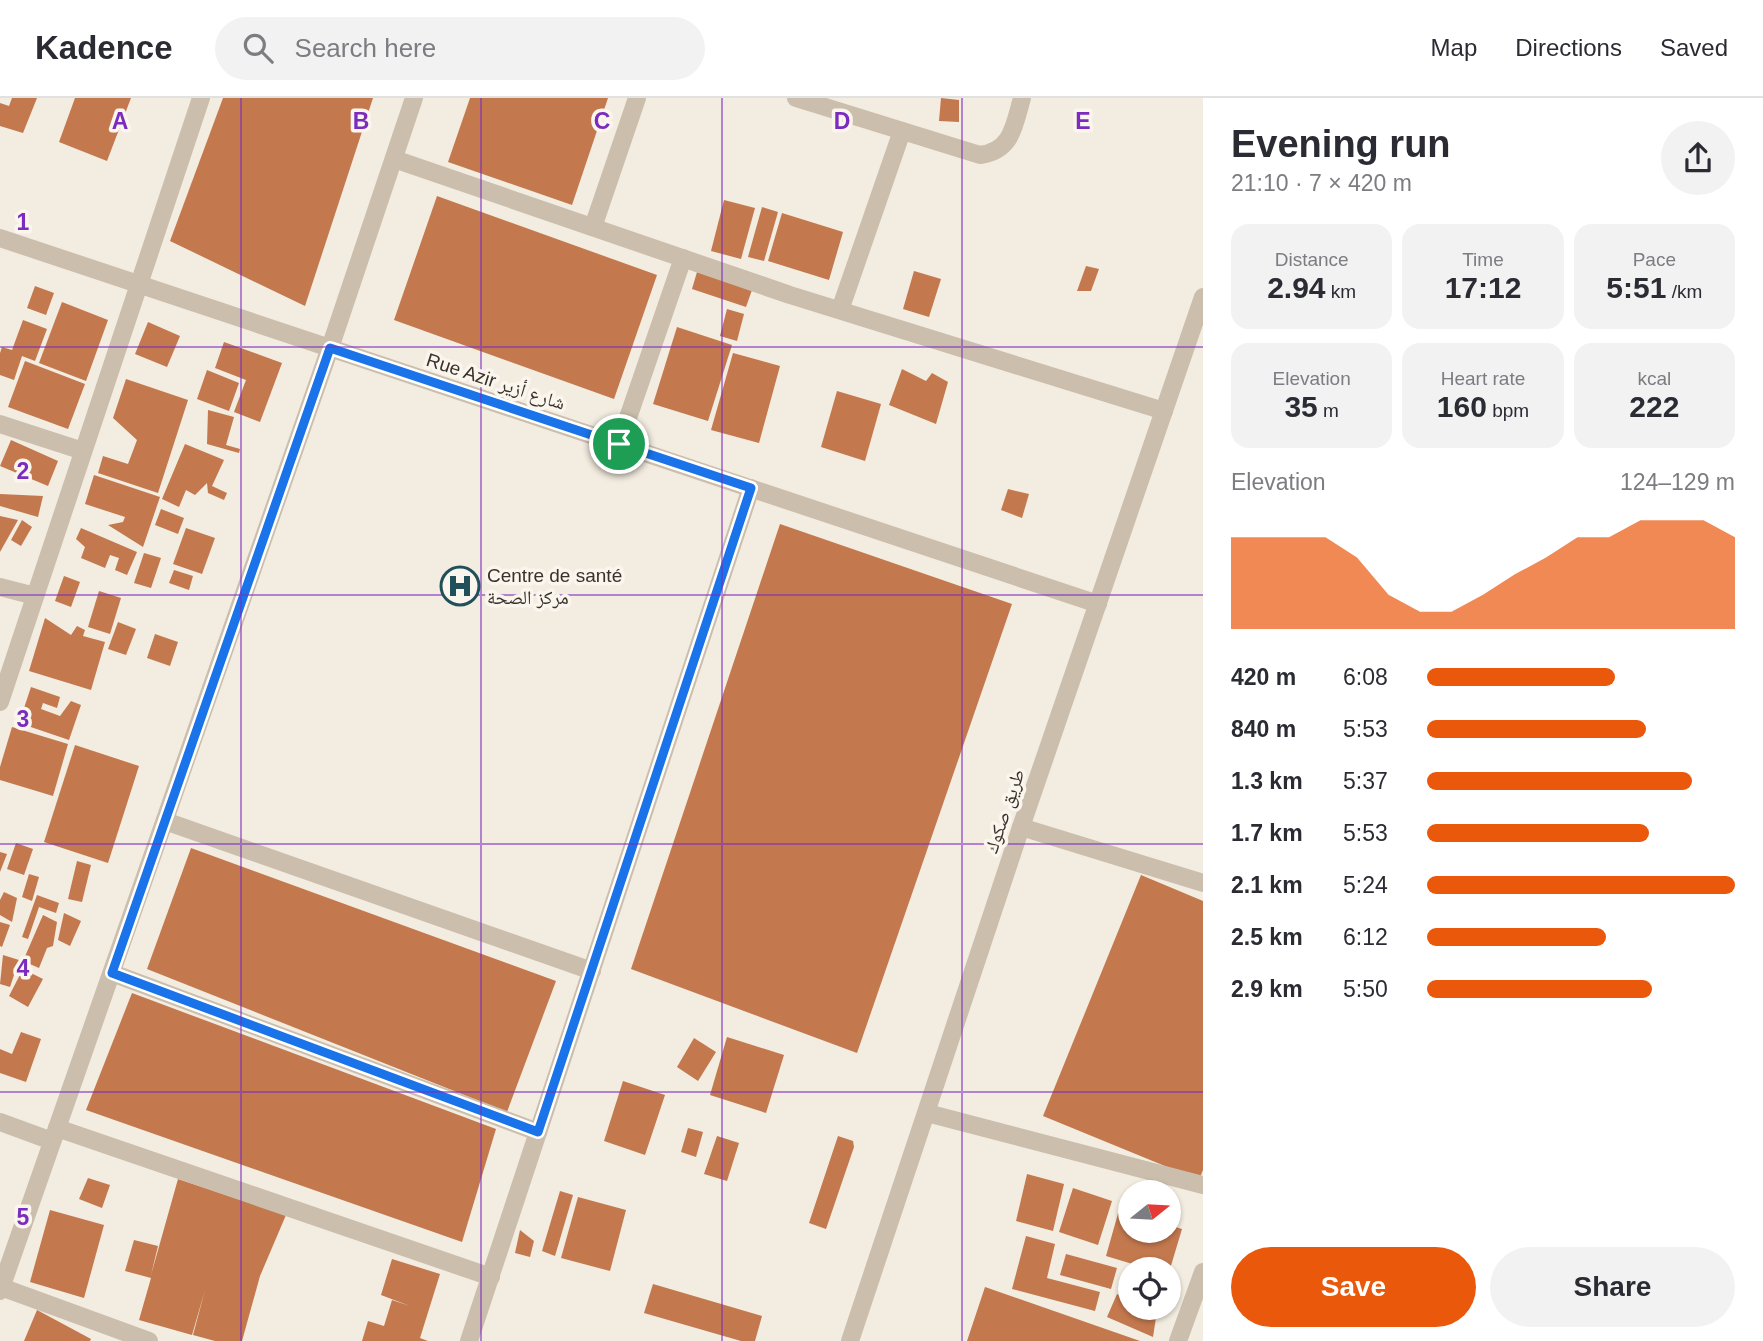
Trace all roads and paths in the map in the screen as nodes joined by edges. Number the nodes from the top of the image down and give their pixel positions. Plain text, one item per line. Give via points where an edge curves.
1 (201, 98) edge
2 (414, 98) edge
3 (637, 98) edge
4 (796, 98) edge
5 (1022, 98) edge
6 (902, 131) junction
7 (394, 159) junction
8 (593, 227) junction
9 (0, 238) edge
10 (683, 258) junction
11 (139, 284) junction
12 (1203, 297) edge
13 (840, 310) junction
14 (330, 348) junction
15 (1164, 411) junction
16 (0, 424) edge
17 (619, 444) junction
18 (83, 451) junction
19 (751, 488) junction
20 (0, 587) edge
21 (35, 596) junction
22 (1098, 604) junction
23 (0, 702) edge
24 (165, 821) junction
25 (1021, 827) junction
26 (1203, 884) edge
27 (592, 971) junction
28 (112, 973) junction
29 (927, 1113) junction
30 (0, 1122) edge
31 (538, 1132) junction
32 (55, 1135) junction
33 (1203, 1185) edge
34 (1203, 1272) edge
35 (491, 1277) junction
36 (1, 1289) edge
37 (149, 1341) edge
38 (469, 1341) edge
39 (850, 1341) edge
40 (1178, 1341) edge

1 - 11 street
2 - 7 street
3 - 8 street
4 - 6 street
5 - 6 street via 1010,138 1003,148 991,153 979,155
6 - 13 street
7 - 8 street
7 - 14 street
8 - 10 street
9 - 11 street, Rue Azir شارع أزير
10 - 13 street
10 - 17 street
11 - 14 street, Rue Azir شارع أزير
11 - 18 street
12 - 15 street, طريق صكوك
13 - 15 street
14 - 17 street, Rue Azir شارع أزير
14 - 24 street
15 - 22 street, طريق صكوك
16 - 18 street
17 - 19 street, Rue Azir شارع أزير
18 - 21 street
19 - 22 street, Rue Azir شارع أزير
19 - 27 street
20 - 21 street
21 - 23 street
22 - 25 street, طريق صكوك
24 - 27 street
24 - 28 street
25 - 26 street
25 - 29 street, طريق صكوك
27 - 31 street
28 - 31 street
28 - 32 street
29 - 33 street
29 - 39 street, طريق صكوك
30 - 32 street
31 - 35 street
32 - 35 street
32 - 36 street
34 - 40 street
35 - 38 street
36 - 37 street

